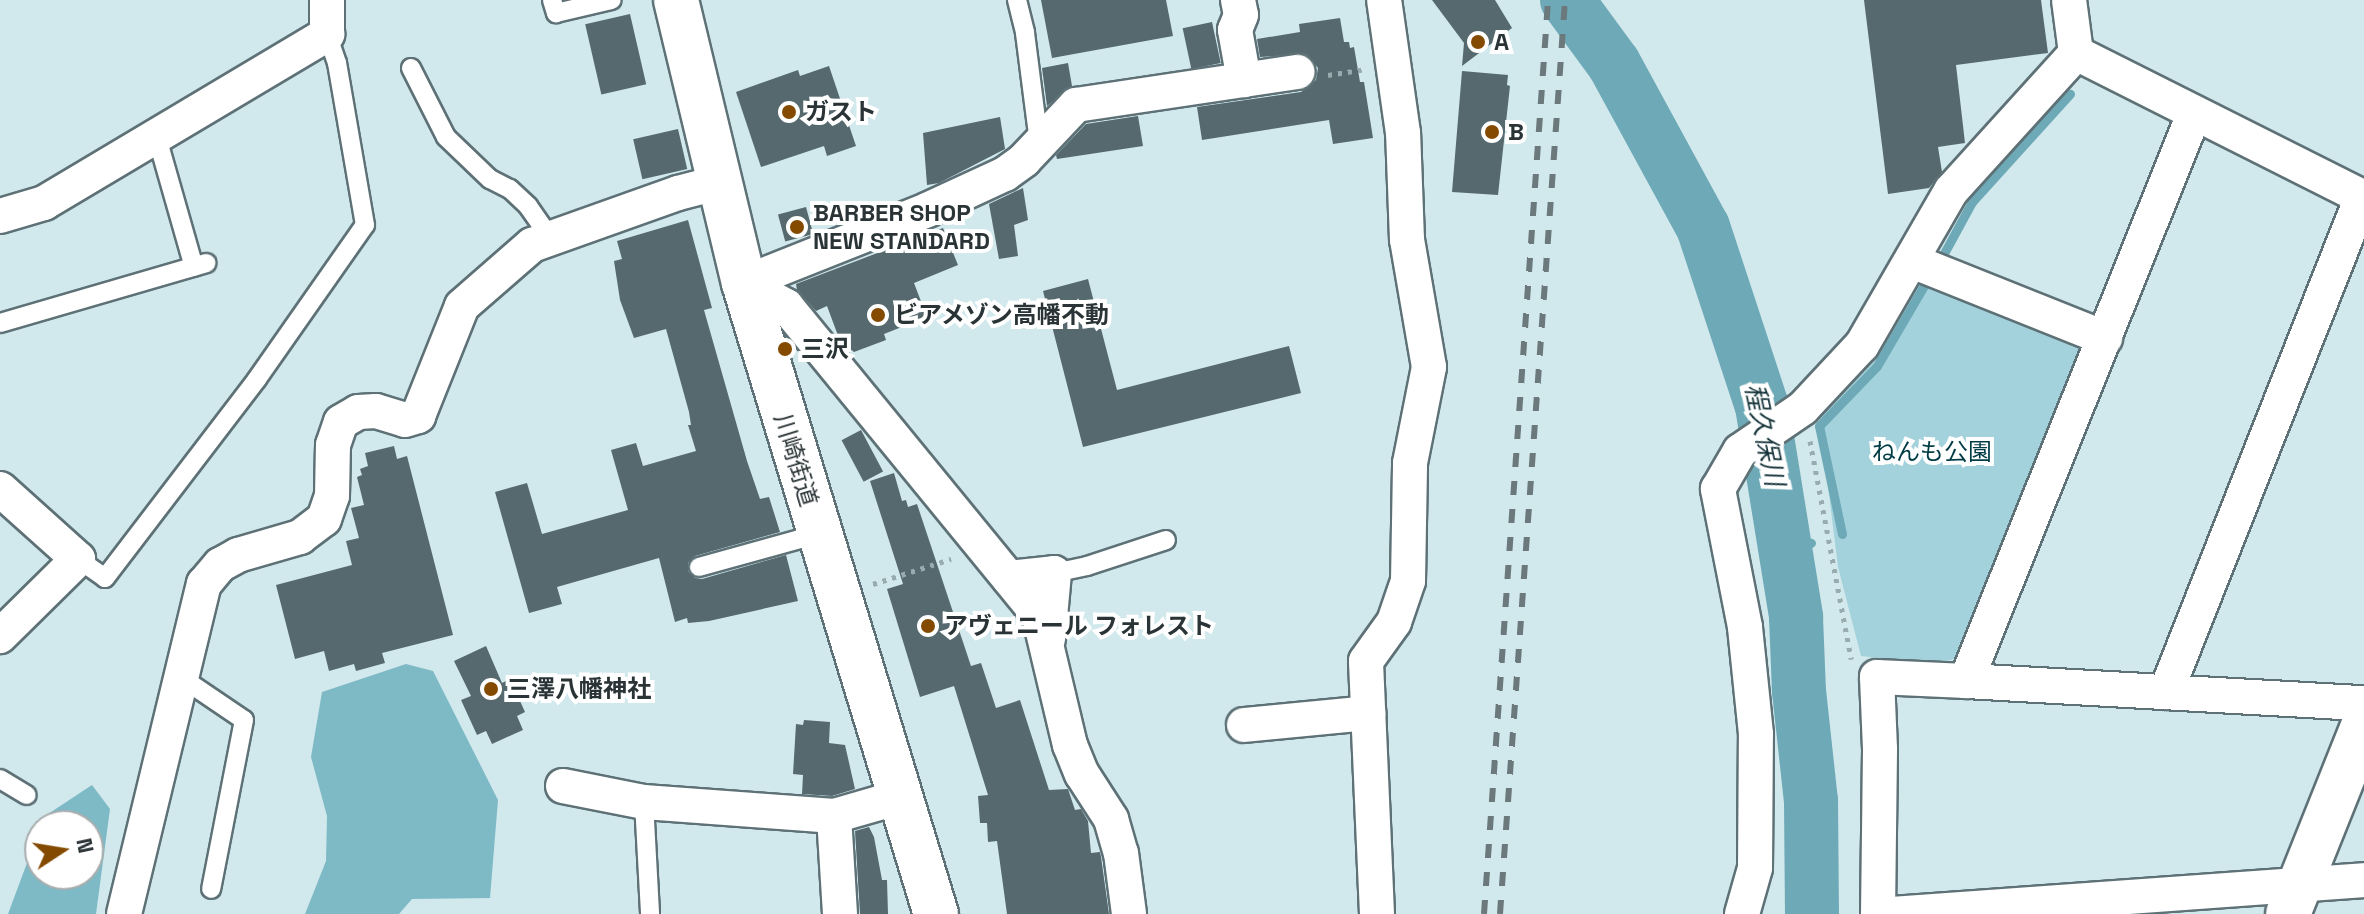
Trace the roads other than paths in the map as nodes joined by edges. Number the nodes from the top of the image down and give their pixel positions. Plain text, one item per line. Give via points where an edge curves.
1 (327, 0) edge
2 (552, 0) edge
3 (612, 0) edge
4 (676, 0) edge
5 (1017, 0) edge
6 (1238, 0) edge
7 (1384, 0) edge
8 (2069, 0) edge
9 (327, 34) junction
10 (2076, 53) junction
11 (411, 68) dead end
12 (1298, 72) road end
13 (1244, 80) junction
14 (2194, 114) junction
15 (156, 134) junction
16 (1039, 143) junction
17 (717, 183) junction
18 (2363, 197) edge
19 (0, 216) edge
20 (549, 236) junction
21 (1912, 261) junction
22 (744, 283) junction
23 (0, 323) edge
24 (2105, 338) junction
25 (0, 489) edge
26 (818, 534) junction
27 (1166, 540) dead end
28 (78, 559) junction
29 (699, 567) dead end
30 (1054, 573) junction
31 (1009, 578) junction
32 (0, 636) edge
33 (1048, 645) junction
34 (179, 676) junction
35 (1966, 681) junction
36 (2166, 692) junction
37 (2364, 703) edge
38 (1368, 713) junction
39 (2364, 724) edge
40 (1244, 725) dead end
41 (0, 779) edge
42 (563, 786) dead end
43 (27, 795) dead end
44 (900, 797) junction
45 (644, 802) junction
46 (834, 816) junction
47 (2364, 880) edge
48 (211, 889) dead end
49 (2293, 900) edge
50 (124, 914) edge
51 (650, 914) edge
52 (840, 914) edge
53 (936, 914) edge
54 (1129, 914) edge
55 (1377, 914) edge
56 (1742, 914) edge
57 (1878, 914) edge
58 (1891, 914) edge

1 - 9 street
2 - 3 lane via 556,13
4 - 17 main road, 川崎街道
5 - 16 lane
6 - 13 street via 1241,15 1235,30
7 - 38 street via 1403,133 1407,240 1429,367 1410,463 1408,581 1394,622 1366,661
8 - 10 street
9 - 15 street
9 - 28 lane via 337,63 365,225 257,379 105,578
10 - 14 street
10 - 21 street via 1951,191
11 - 20 lane via 446,137 528,206
12 - 13 street
13 - 16 street via 1076,105
14 - 18 street
14 - 24 street
15 - 19 street via 44,203
15 - 23 lane via 200,265
16 - 22 street via 1005,174
17 - 20 street
17 - 22 main road, 川崎街道
18 - 36 street
20 - 34 street via 462,306 418,416 405,420 376,411 358,412 341,422 324,519 300,537 238,555 220,565 204,584
21 - 24 street
21 - 56 street via 1862,345 1798,412 1740,451 1718,489 1745,627 1756,734 1755,868
22 - 26 main road, 川崎街道
22 - 31 street via 786,306
24 - 35 street
25 - 28 street
26 - 29 lane
26 - 44 main road, 川崎街道
27 - 30 lane
28 - 32 street
30 - 31 street
30 - 33 street
31 - 33 street via 1039,615
33 - 54 street via 1070,745 1111,819
34 - 48 lane via 244,720
34 - 50 street
35 - 36 street
35 - 57 street via 1877,677
36 - 37 street
38 - 40 street
38 - 55 street
39 - 49 main road
41 - 43 lane
42 - 45 street
44 - 46 street
44 - 53 main road, 川崎街道
45 - 46 street
45 - 51 lane
46 - 52 street
47 - 49 street
49 - 58 street

